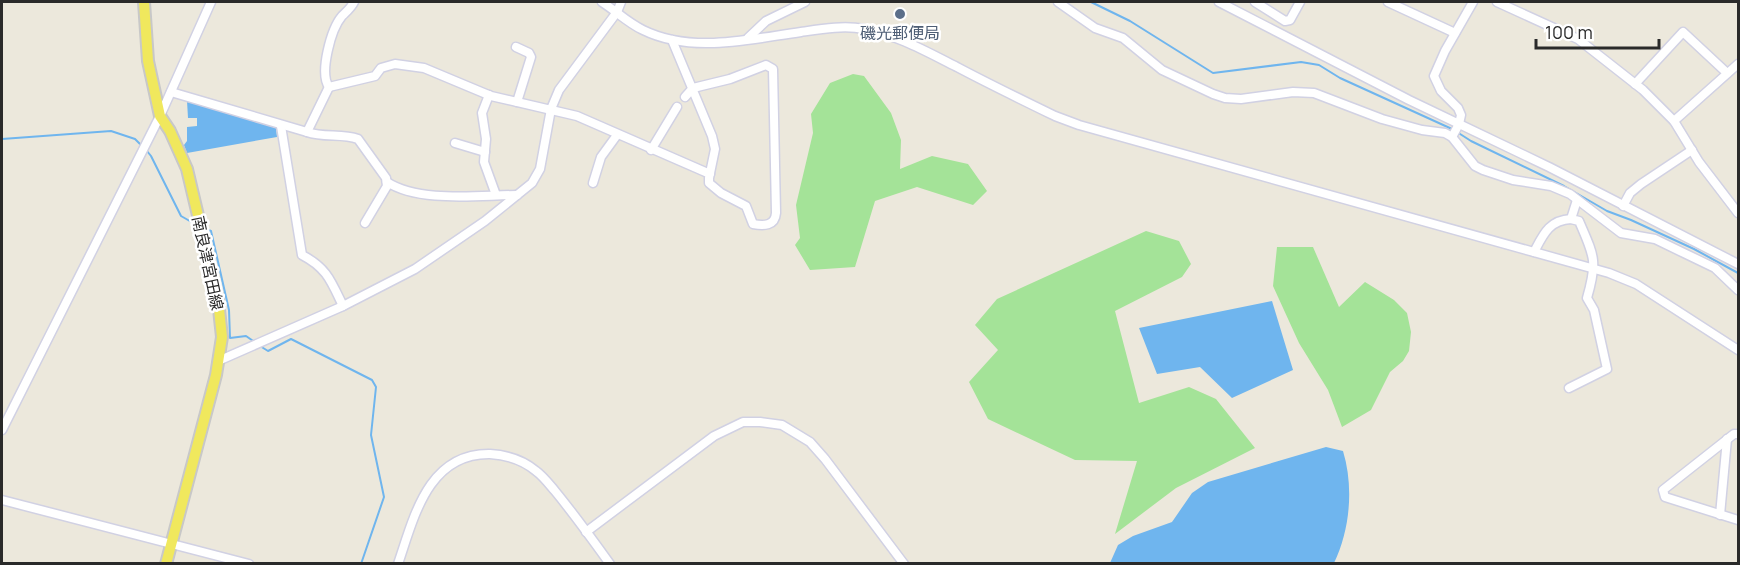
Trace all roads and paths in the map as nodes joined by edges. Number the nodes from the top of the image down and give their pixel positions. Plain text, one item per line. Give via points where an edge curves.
1 (144, 2) edge
2 (211, 2) edge
3 (354, 2) edge
4 (602, 2) edge
5 (621, 2) edge
6 (805, 2) edge
7 (1058, 2) edge
8 (1219, 2) edge
9 (1255, 2) edge
10 (1300, 2) edge
11 (1388, 2) edge
12 (1473, 2) edge
13 (1497, 2) edge
14 (617, 12) junction
15 (1455, 33) junction
16 (748, 39) junction
17 (672, 40) junction
18 (516, 47) dead end
19 (1738, 64) edge
20 (1727, 73) junction
21 (1635, 84) junction
22 (329, 87) junction
23 (693, 88) junction
24 (171, 92) junction
25 (489, 95) junction
26 (685, 97) dead end
27 (517, 102) junction
28 (677, 107) dead end
29 (551, 109) junction
30 (160, 116) junction
31 (1674, 121) junction
32 (1459, 124) junction
33 (281, 126) junction
34 (307, 132) junction
35 (617, 135) junction
36 (1452, 137) junction
37 (455, 143) dead end
38 (651, 150) junction
39 (1692, 150) junction
40 (485, 152) junction
41 (710, 174) junction
42 (387, 182) junction
43 (593, 183) dead end
44 (496, 195) junction
45 (517, 195) junction
46 (1577, 200) junction
47 (1623, 206) junction
48 (1738, 213) edge
49 (1571, 219) junction
50 (365, 223) dead end
51 (1534, 252) junction
52 (1738, 264) edge
53 (1594, 268) junction
54 (1738, 290) edge
55 (343, 306) junction
56 (1738, 350) edge
57 (218, 361) junction
58 (1569, 388) dead end
59 (2, 430) edge
60 (1738, 434) edge
61 (1727, 439) junction
62 (2, 500) edge
63 (1720, 514) junction
64 (1738, 520) edge
65 (586, 531) junction
66 (172, 543) junction
67 (166, 564) edge
68 (249, 564) edge
69 (398, 564) edge
70 (610, 564) edge
71 (904, 564) edge

1 - 30 main road, 南良津宮田線 via 148,61
2 - 24 street
3 - 22 street via 341,17 332,40 324,69
4 - 14 street
5 - 14 street
6 - 16 street via 766,21
7 - 36 street via 1095,28 1123,38 1162,70 1213,94 1240,99 1314,93 1382,119
8 - 32 street
9 - 10 street via 1285,21 1290,20
11 - 15 street
12 - 15 street
13 - 21 street via 1578,39
14 - 17 street via 642,30
14 - 29 street via 563,82
15 - 32 street via 1434,76 1441,91 1458,108
16 - 17 street via 707,43
16 - 51 street via 852,27 877,32 909,42 1078,125
17 - 23 street
18 - 27 street via 531,57
19 - 20 street
20 - 21 street via 1683,32
20 - 31 street
21 - 31 street
22 - 25 street via 375,76 381,68 395,64 424,68
22 - 34 street
23 - 26 street
23 - 41 street via 715,149
23 - 41 street via 766,65 774,73 774,222 753,224 746,206 711,187
24 - 30 street
24 - 33 street
25 - 27 street
25 - 40 street via 482,113
27 - 29 street
28 - 38 street
29 - 35 street via 577,116
29 - 45 street via 540,169 532,183
30 - 57 main road, 南良津宮田線 via 187,170 208,256 222,338
30 - 59 street
31 - 39 street
32 - 36 street
32 - 47 street
33 - 34 street
33 - 55 street via 302,255 324,269
34 - 42 street via 358,139
35 - 38 street
35 - 43 street via 601,157
36 - 46 street via 1475,166 1513,180 1551,186
37 - 40 street
38 - 41 street
39 - 47 street via 1641,184
39 - 48 street
40 - 44 street via 484,166
42 - 44 street via 425,196
42 - 50 street
44 - 45 street
45 - 55 street via 430,260
46 - 49 street
46 - 54 street via 1621,233 1655,239 1715,268
47 - 52 street
49 - 51 street via 1547,227
49 - 53 street via 1579,221 1591,248
51 - 53 street
53 - 56 street via 1636,284
53 - 58 street via 1587,297 1594,310 1607,369
55 - 57 street
57 - 66 main road, 南良津宮田線
60 - 61 street
61 - 63 street
61 - 63 street via 1663,490 1665,497
62 - 66 street
63 - 64 street
65 - 69 street via 537,471 510,457 476,454 450,465 423,495
65 - 70 street
65 - 71 street via 714,436 743,422 760,422 782,425 810,442
66 - 67 main road, 南良津宮田線
66 - 68 street

